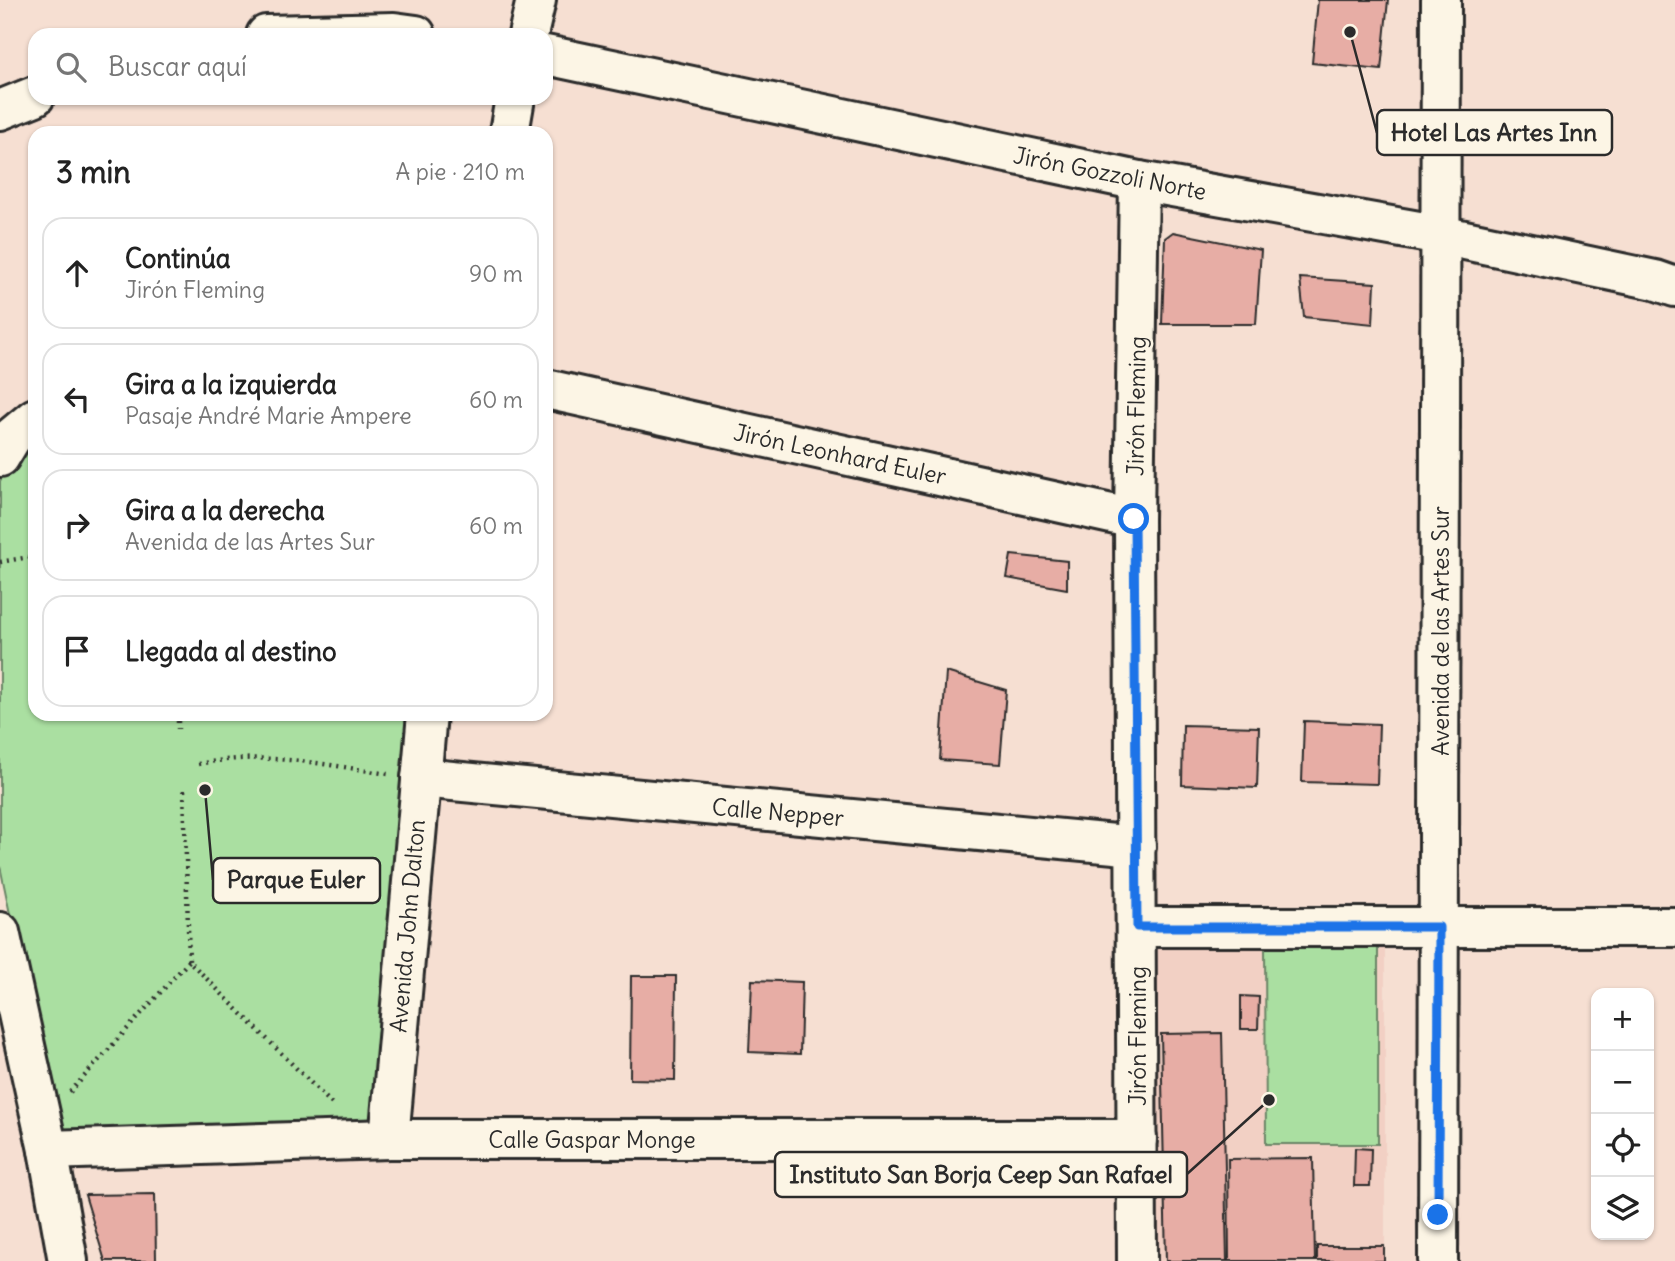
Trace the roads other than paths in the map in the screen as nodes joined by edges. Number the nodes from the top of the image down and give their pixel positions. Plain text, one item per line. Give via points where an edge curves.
1 (536, 0) edge
2 (1441, 0) edge
3 (530, 28) edge
4 (553, 56) edge
5 (28, 99) edge
6 (514, 105) edge
7 (0, 110) edge
8 (510, 126) edge
9 (1139, 181) junction
10 (1441, 234) junction
11 (1675, 287) edge
12 (553, 391) edge
13 (28, 423) edge
14 (0, 457) edge
15 (1134, 519) junction
16 (426, 721) edge
17 (421, 778) junction
18 (1136, 846) junction
19 (1137, 927) junction
20 (1439, 927) junction
21 (1675, 927) edge
22 (0, 932) edge
23 (4, 975) edge
24 (45, 1136) junction
25 (378, 1139) junction
26 (1137, 1139) junction
27 (68, 1261) edge
28 (1137, 1261) edge
29 (1438, 1261) edge

1 - 3 street
2 - 10 street, Avenida de las Artes Sur
4 - 9 street, Jirón Gozzoli Norte
5 - 7 street
6 - 8 street
9 - 10 street, Jirón Gozzoli Norte
9 - 15 street, Jirón Fleming
10 - 11 street, Jirón Gozzoli Norte
10 - 20 street, Avenida de las Artes Sur
12 - 15 street, Jirón Leonhard Euler
13 - 14 street via 12,436
15 - 18 street, Jirón Fleming
16 - 17 street, Avenida John Dalton
17 - 18 street, Calle Nepper
17 - 25 street, Avenida John Dalton
18 - 19 street, Jirón Fleming
19 - 20 street
19 - 26 street, Jirón Fleming
20 - 21 street
20 - 29 street, Avenida de las Artes Sur
22 - 23 street
23 - 24 street
24 - 25 street, Calle Gaspar Monge
24 - 27 street
25 - 26 street, Calle Gaspar Monge
26 - 28 street, Jirón Fleming

